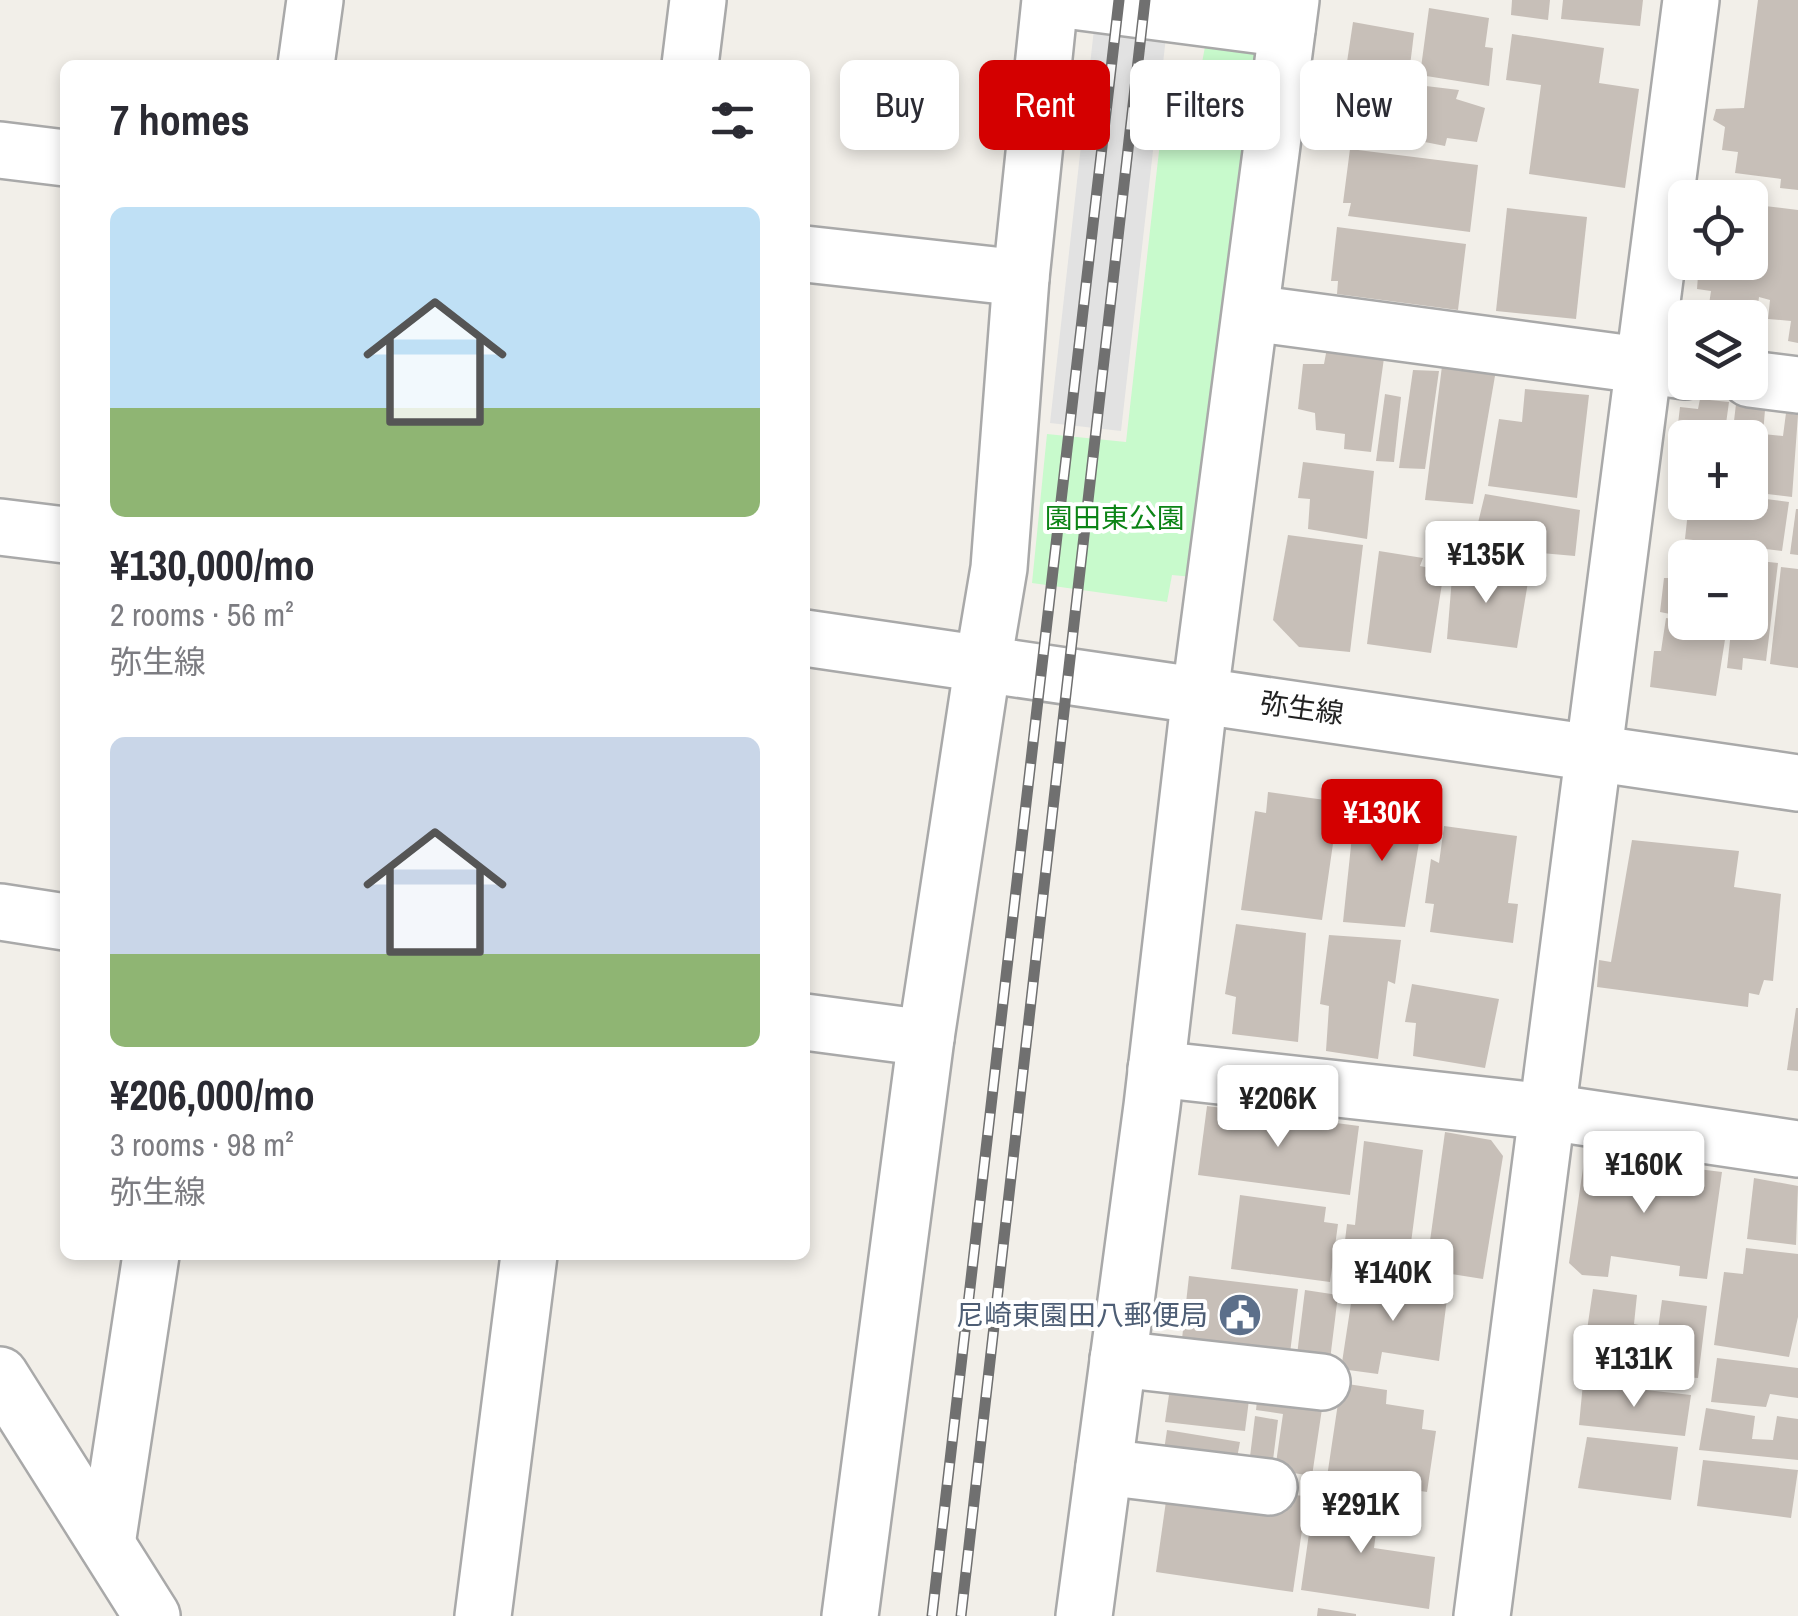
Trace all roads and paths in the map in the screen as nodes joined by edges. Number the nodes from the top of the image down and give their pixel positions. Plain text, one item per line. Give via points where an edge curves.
1 (315, 0) edge
2 (698, 0) edge
3 (1050, 0) edge
4 (1066, 0) edge
5 (1691, 0) edge
6 (1289, 15) edge
7 (307, 60) edge
8 (691, 60) edge
9 (0, 150) edge
10 (60, 157) edge
11 (810, 255) edge
12 (1022, 278) junction
13 (1250, 313) junction
14 (1664, 368) edge
15 (1768, 381) edge
16 (1798, 384) edge
17 (0, 527) edge
18 (60, 534) edge
19 (810, 639) edge
20 (982, 662) junction
21 (1200, 694) junction
22 (1594, 752) junction
23 (1790, 782) edge
24 (0, 912) edge
25 (60, 921) edge
26 (810, 1023) edge
27 (926, 1038) junction
28 (1156, 1069) junction
29 (1548, 1112) junction
30 (1798, 1149) edge
31 (150, 1260) edge
32 (528, 1260) edge
33 (1118, 1359) junction
34 (0, 1375) edge
35 (1322, 1382) dead end
36 (19, 1446) edge
37 (1104, 1467) junction
38 (1269, 1487) dead end
39 (107, 1544) junction
40 (152, 1616) edge
41 (483, 1616) edge
42 (850, 1616) edge
43 (1084, 1616) edge
44 (1482, 1616) edge

1 - 7 street
2 - 8 street
3 - 12 street
4 - 6 street
5 - 14 street
6 - 13 street
9 - 10 street
11 - 12 street
12 - 20 street via 999,568
13 - 14 street
13 - 21 street
14 - 22 street
15 - 16 street
17 - 18 street
19 - 20 street, 弥生線
20 - 21 street, 弥生線
20 - 27 street
21 - 22 street, 弥生線
21 - 28 street
22 - 23 street, 弥生線
22 - 29 street
24 - 25 street
26 - 27 street
27 - 42 street
28 - 29 street
28 - 33 street
29 - 30 street
29 - 44 street
31 - 39 street
32 - 41 street
33 - 35 street
33 - 37 street
34 - 36 street
36 - 39 street
37 - 38 street
37 - 43 street
39 - 40 street

